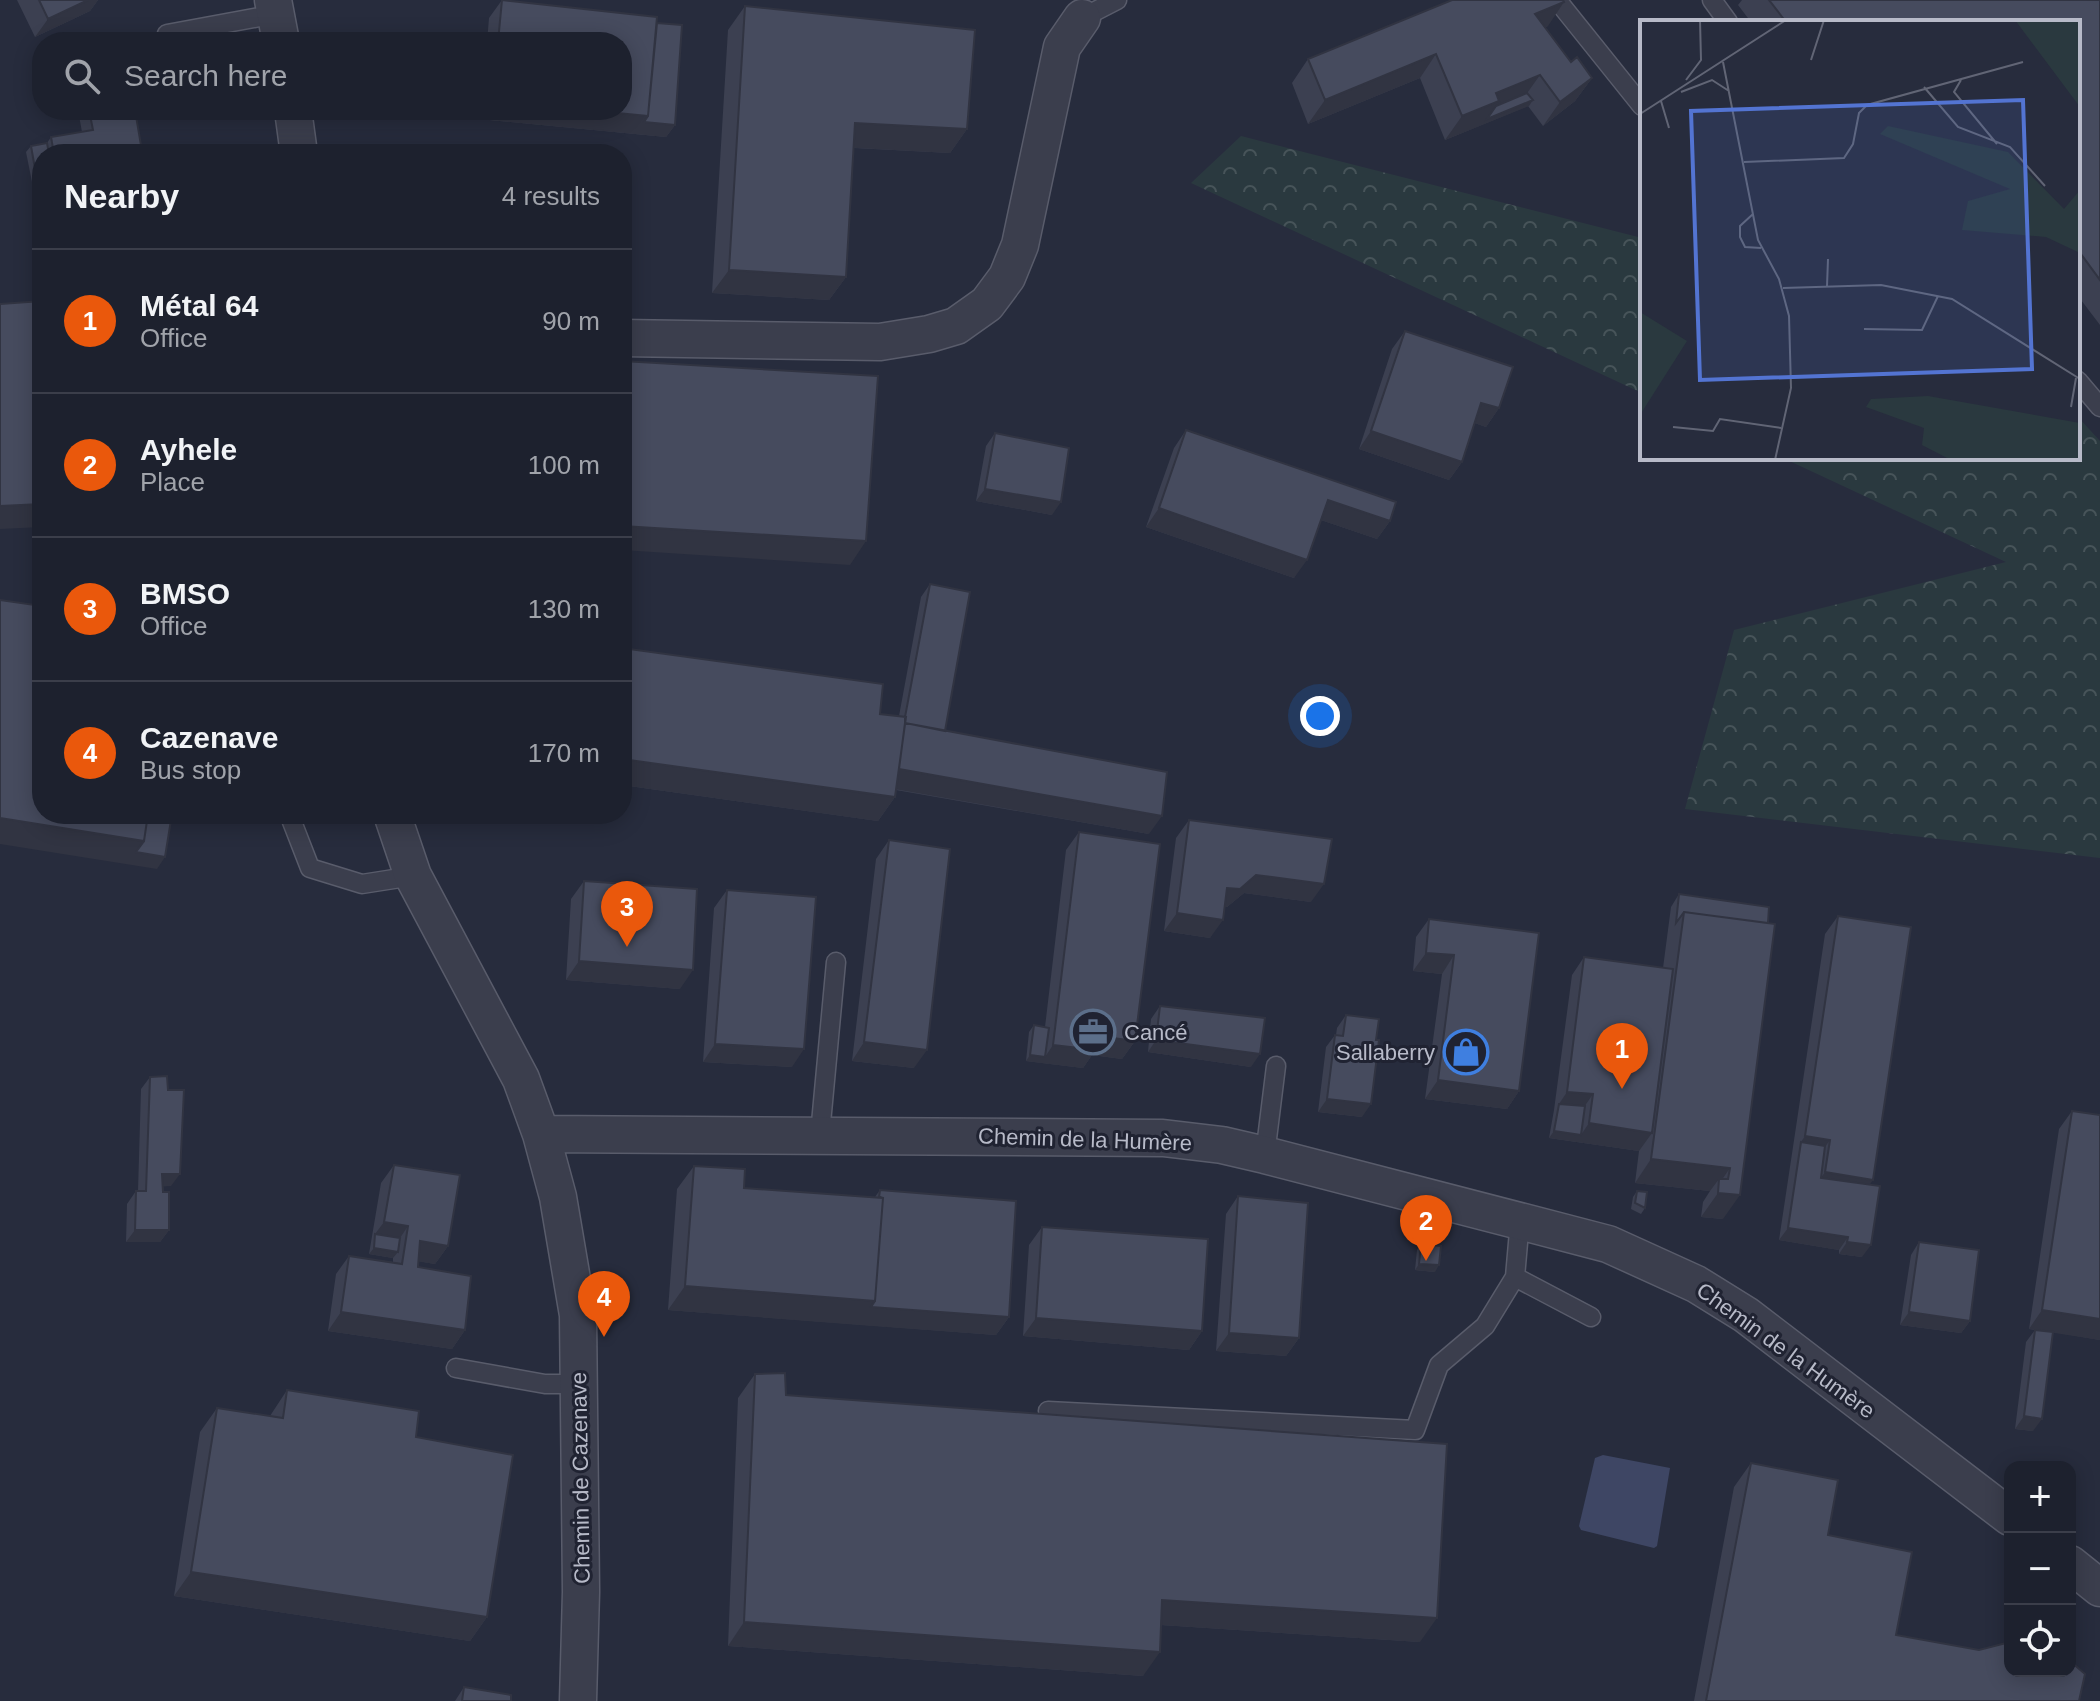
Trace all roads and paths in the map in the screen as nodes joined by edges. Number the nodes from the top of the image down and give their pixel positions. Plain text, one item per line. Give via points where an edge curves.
1 (1117, 0) edge
2 (1557, 0) edge
3 (1712, 0) edge
4 (1082, 18) joint
5 (277, 19) edge
6 (1727, 20) edge
7 (182, 32) edge
8 (1640, 104) edge
9 (294, 120) edge
10 (298, 144) edge
11 (632, 338) edge
12 (2080, 383) edge
13 (2100, 407) edge
14 (293, 824) edge
15 (395, 824) edge
16 (413, 876) junction
17 (836, 962) dead end
18 (1276, 1066) dead end
19 (541, 1134) junction
20 (820, 1134) junction
21 (1265, 1155) junction
22 (1520, 1220) junction
23 (1515, 1277) junction
24 (1591, 1317) dead end
25 (456, 1368) dead end
26 (578, 1384) junction
27 (1048, 1411) edge
28 (2004, 1512) edge
29 (2076, 1569) edge
30 (2100, 1588) edge
31 (578, 1701) edge

1 - 4 lane
2 - 8 lane
3 - 6 lane
4 - 11 street via 1062,47 1020,245 1007,277 987,304 956,326 880,342
5 - 7 lane
9 - 10 street
12 - 13 lane
14 - 16 lane via 310,868 362,884
15 - 16 street, Chemin de Cazenave
16 - 19 street, Chemin de Cazenave via 521,1079
17 - 20 lane
18 - 21 lane
19 - 20 street, Chemin de la Humère
19 - 26 street, Chemin de Cazenave via 570,1259 578,1315
20 - 21 street, Chemin de la Humère via 1163,1138
21 - 22 street, Chemin de la Humère
22 - 23 lane
22 - 28 street, Chemin de la Humère via 1608,1244 1696,1284 1746,1315
23 - 24 lane
23 - 27 lane via 1485,1326 1439,1365 1415,1430
25 - 26 lane via 545,1384
26 - 31 street, Chemin de Cazenave
29 - 30 street

